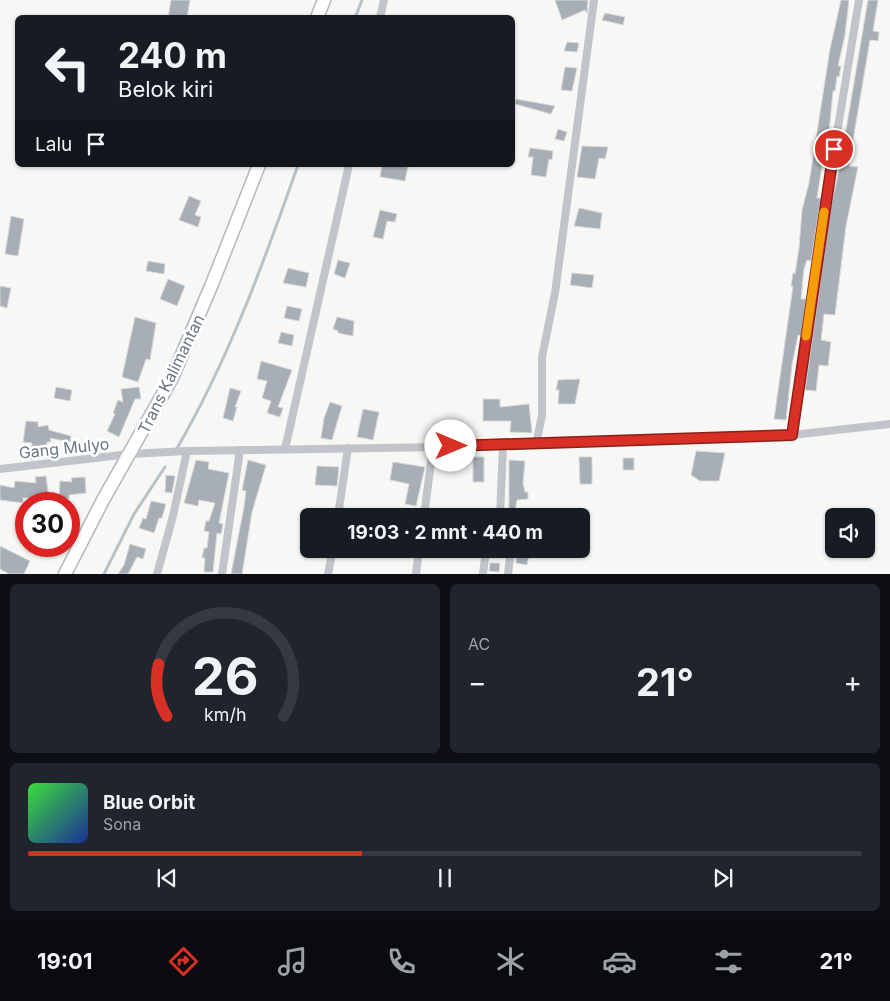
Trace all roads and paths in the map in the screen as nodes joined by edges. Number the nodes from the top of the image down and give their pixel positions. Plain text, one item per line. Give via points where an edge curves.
1 (324, 0) edge
2 (384, 0) edge
3 (594, 0) edge
4 (859, 0) edge
5 (318, 15) edge
6 (381, 15) edge
7 (258, 167) edge
8 (349, 167) edge
9 (802, 292) dead end
10 (812, 293) junction
11 (890, 424) edge
12 (792, 435) junction
13 (536, 445) junction
14 (433, 446) junction
15 (503, 446) junction
16 (348, 448) junction
17 (285, 449) junction
18 (240, 450) junction
19 (184, 451) junction
20 (130, 454) junction
21 (0, 469) edge
22 (339, 508) edge
23 (425, 508) edge
24 (500, 508) edge
25 (331, 558) edge
26 (418, 558) edge
27 (485, 558) edge
28 (510, 558) edge
29 (65, 574) edge
30 (157, 574) edge
31 (222, 574) edge
32 (328, 574) edge
33 (416, 574) edge
34 (483, 574) edge
35 (508, 574) edge

1 - 5 highway
2 - 6 street
3 - 13 street via 555,293 542,357 542,415
4 - 10 street
7 - 20 highway, Trans Kalimantan via 188,343
8 - 17 street
9 - 10 street
10 - 12 street
11 - 12 street, Gang Mulyo
12 - 13 street, Gang Mulyo
13 - 15 street, Gang Mulyo
14 - 15 street, Gang Mulyo
14 - 16 street, Gang Mulyo
14 - 23 street
15 - 24 street
16 - 17 street, Gang Mulyo
16 - 22 street
17 - 18 street, Gang Mulyo
18 - 19 street, Gang Mulyo
18 - 31 street
19 - 20 street, Gang Mulyo
19 - 30 street via 173,516
20 - 21 street, Gang Mulyo
20 - 29 highway, Trans Kalimantan
25 - 32 street
26 - 33 street
27 - 34 street
28 - 35 street

